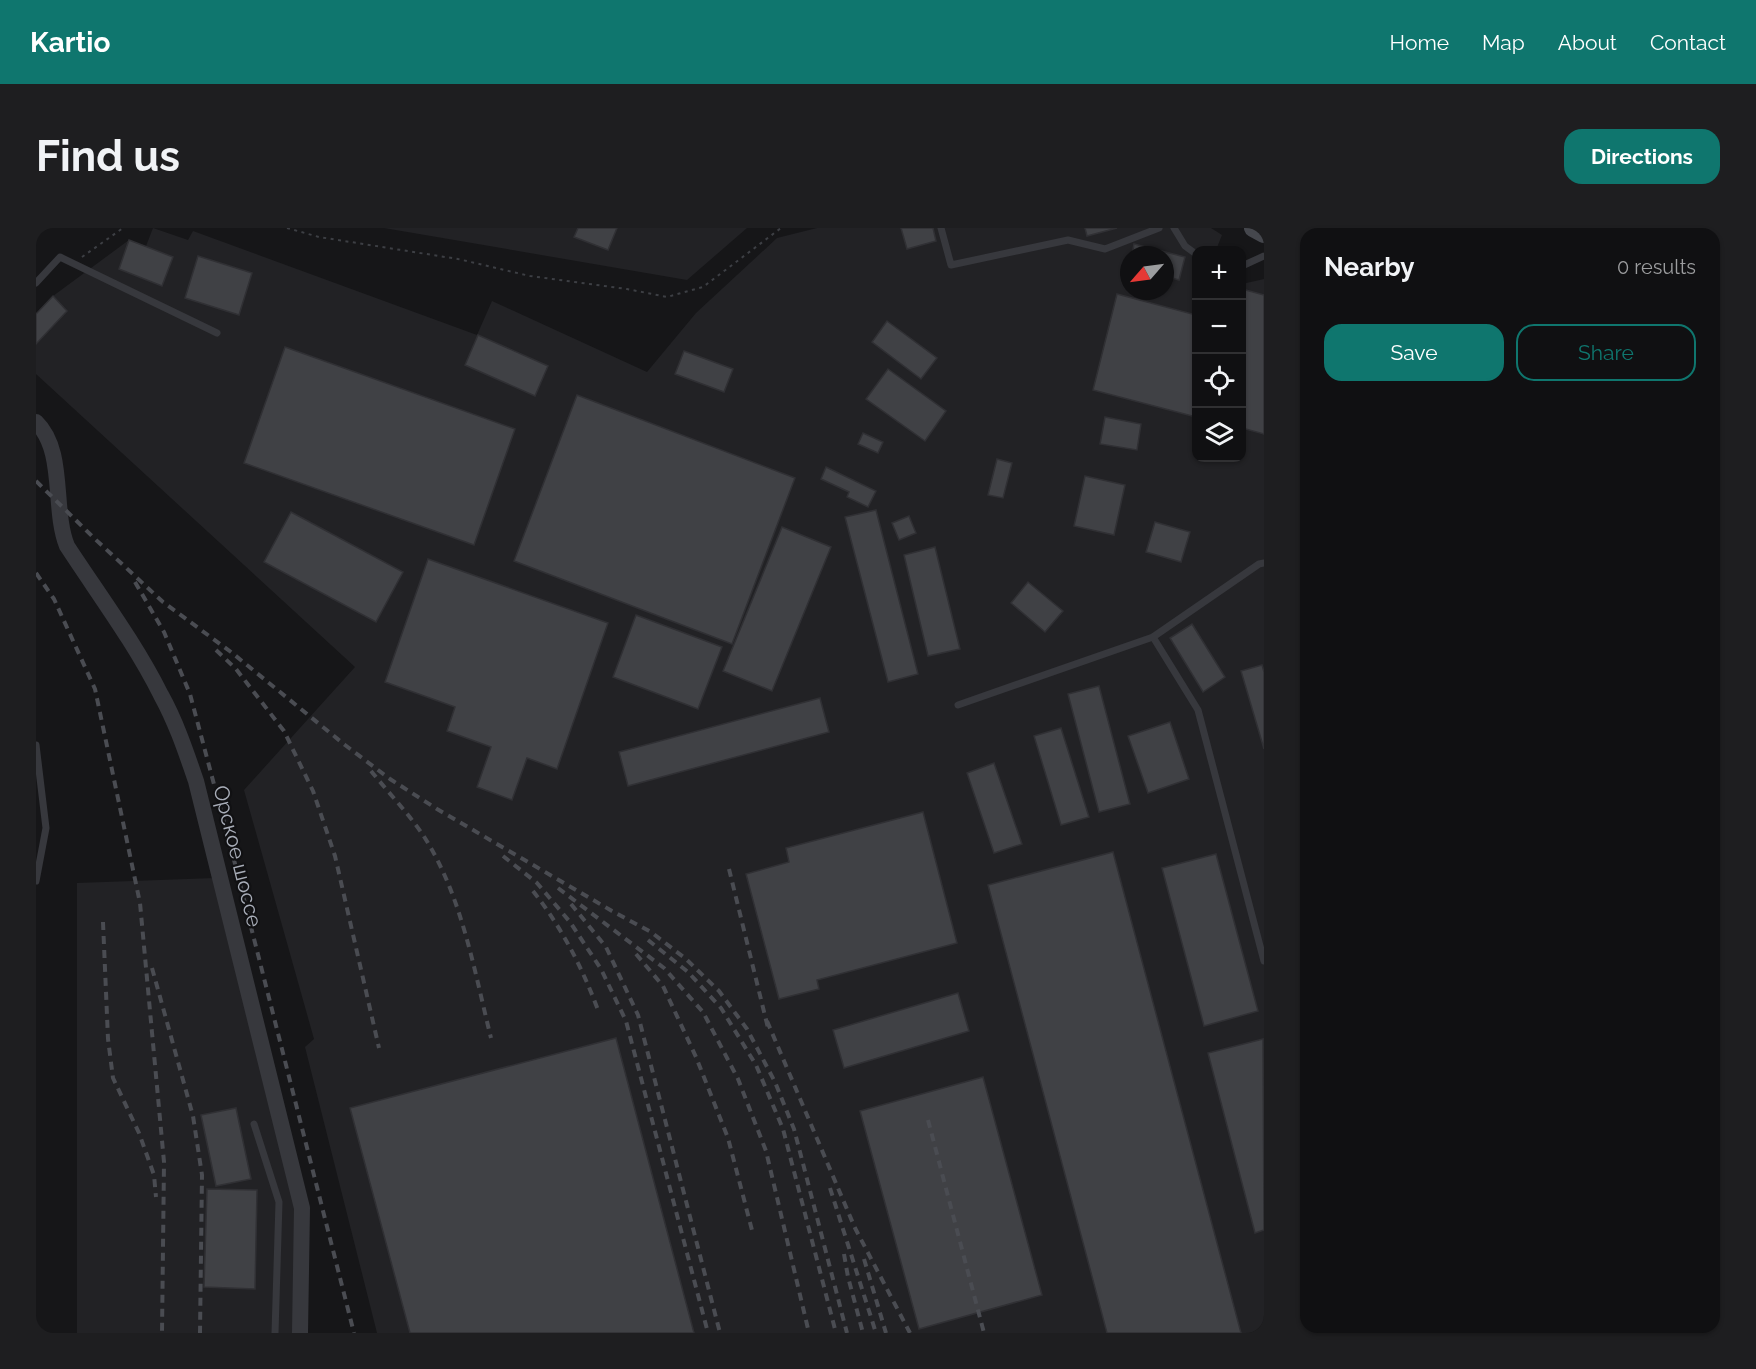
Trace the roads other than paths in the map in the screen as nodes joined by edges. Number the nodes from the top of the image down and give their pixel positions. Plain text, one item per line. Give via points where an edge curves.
1 (941, 228) edge
2 (1159, 228) edge
3 (1174, 228) edge
4 (1253, 228) edge
5 (1264, 234) edge
6 (1192, 251) edge
7 (1264, 256) edge
8 (1246, 265) edge
9 (36, 283) edge
10 (217, 333) dead end
11 (36, 422) edge
12 (1264, 563) edge
13 (1153, 637) junction
14 (958, 705) dead end
15 (36, 746) edge
16 (36, 881) edge
17 (1264, 961) edge
18 (254, 1124) dead end
19 (275, 1333) edge
20 (300, 1333) edge

1 - 2 lane via 951,265 1068,240 1106,249
3 - 6 lane
4 - 5 main road
7 - 8 lane
9 - 10 lane via 60,257
11 - 20 street, Орское шоссе via 47,437 53,456 62,533 162,695 196,781 302,1208
12 - 13 lane
13 - 14 lane
13 - 17 lane via 1198,711
15 - 16 lane via 46,828
18 - 19 lane via 279,1202

